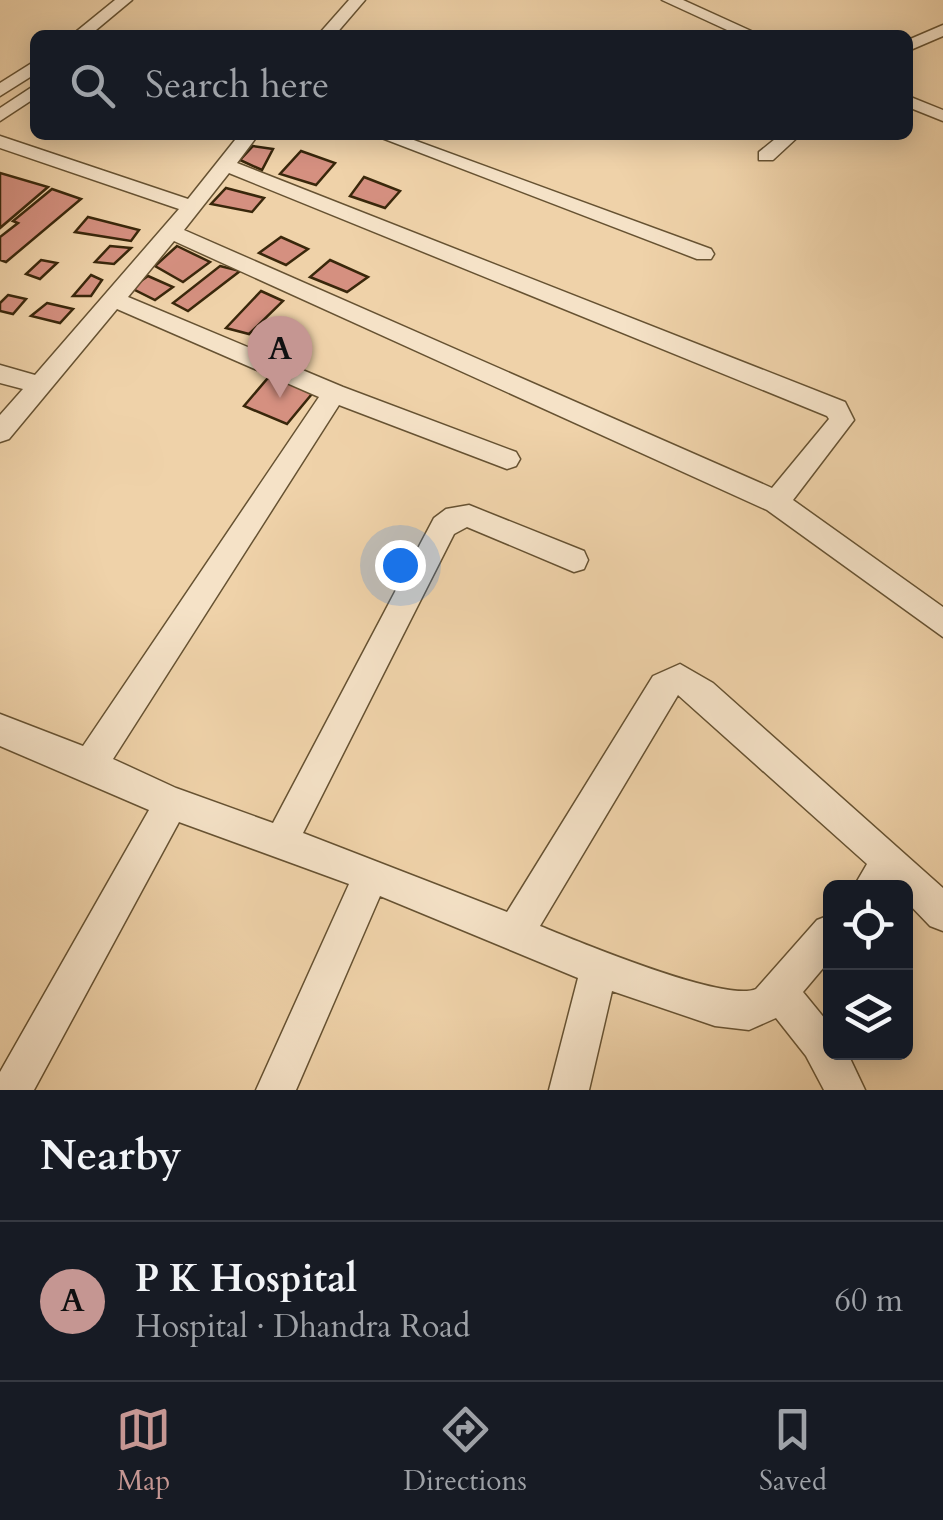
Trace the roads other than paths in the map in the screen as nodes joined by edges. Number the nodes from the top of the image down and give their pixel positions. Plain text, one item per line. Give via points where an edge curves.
1 (357, 0) edge
2 (670, 0) edge
3 (131, 4) edge
4 (88, 30) edge
5 (112, 30) edge
6 (330, 30) edge
7 (740, 30) edge
8 (943, 30) edge
9 (913, 44) edge
10 (30, 70) edge
11 (0, 91) edge
12 (30, 94) edge
13 (913, 103) edge
14 (0, 116) edge
15 (943, 116) edge
16 (244, 140) edge
17 (396, 140) edge
18 (785, 140) edge
19 (0, 142) edge
20 (766, 156) dead end
21 (226, 165) junction
22 (192, 207) junction
23 (171, 232) junction
24 (704, 254) dead end
25 (113, 300) junction
26 (0, 374) edge
27 (40, 385) junction
28 (334, 393) junction
29 (0, 432) edge
30 (507, 458) dead end
31 (776, 502) junction
32 (574, 560) dead end
33 (943, 624) edge
34 (0, 730) edge
35 (90, 764) junction
36 (171, 803) junction
37 (282, 842) junction
38 (370, 875) junction
39 (880, 876) edge
40 (943, 913) edge
41 (516, 932) junction
42 (823, 941) edge
43 (598, 968) junction
44 (778, 992) junction
45 (12, 1090) edge
46 (276, 1090) edge
47 (569, 1090) edge
48 (846, 1090) edge

1 - 6 street
2 - 7 street
3 - 4 street
3 - 5 street
8 - 9 street
10 - 11 street
12 - 14 street
13 - 15 street
16 - 21 street
17 - 24 street
18 - 20 street
19 - 22 street
21 - 22 street
21 - 31 street via 836,410 842,420
22 - 23 street
23 - 25 street
23 - 31 street
25 - 27 street
25 - 28 street
26 - 27 street
27 - 29 street
28 - 30 street
28 - 35 street
31 - 33 street
32 - 37 street via 469,516 444,526
34 - 35 street
35 - 36 street
36 - 37 street
36 - 45 street
37 - 38 street
38 - 41 street
38 - 46 street
39 - 40 street
39 - 41 street via 702,693 680,679 664,686
41 - 43 street
42 - 44 street
43 - 44 street via 732,1009 748,1011
43 - 47 street
44 - 48 street via 820,1042

